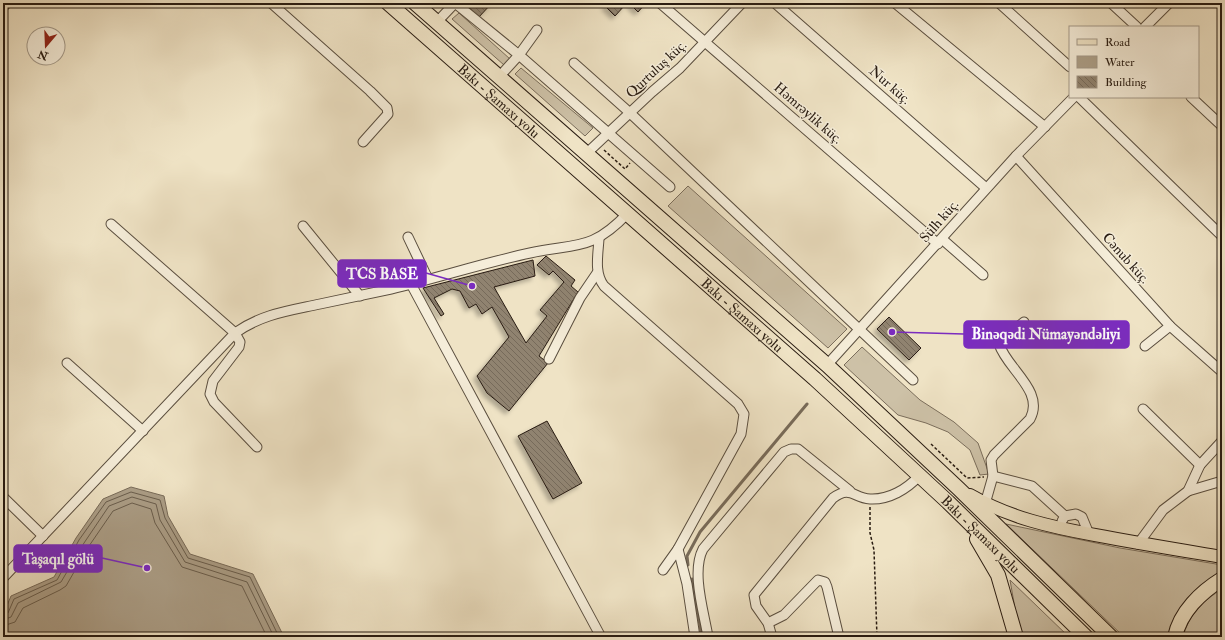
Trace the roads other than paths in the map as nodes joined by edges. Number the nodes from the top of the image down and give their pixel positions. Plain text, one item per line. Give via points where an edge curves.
1 (6, 3) edge
2 (271, 3) edge
3 (388, 3) edge
4 (415, 3) edge
5 (455, 3) edge
6 (660, 3) edge
7 (742, 3) edge
8 (775, 3) edge
9 (894, 3) edge
10 (999, 3) edge
11 (1111, 3) edge
12 (1169, 3) edge
13 (3, 7) edge
14 (436, 23) junction
15 (1136, 26) edge
16 (1146, 26) edge
17 (537, 30) dead end
18 (704, 42) junction
19 (519, 55) junction
20 (574, 63) dead end
21 (1069, 66) edge
22 (499, 76) junction
23 (1073, 98) edge
24 (1080, 98) edge
25 (1192, 98) edge
26 (629, 112) junction
27 (1045, 126) junction
28 (1222, 126) edge
29 (607, 133) junction
30 (363, 142) dead end
31 (592, 148) junction
32 (1016, 156) junction
33 (670, 187) dead end
34 (986, 188) junction
35 (628, 213) junction
36 (111, 224) dead end
37 (303, 226) dead end
38 (1222, 236) edge
39 (408, 237) dead end
40 (599, 239) junction
41 (940, 241) junction
42 (597, 273) junction
43 (984, 274) dead end
44 (428, 279) junction
45 (411, 284) junction
46 (360, 296) junction
47 (1024, 322) dead end
48 (1170, 326) junction
49 (860, 331) junction
50 (235, 333) junction
51 (1145, 346) dead end
52 (549, 359) dead end
53 (67, 363) dead end
54 (827, 365) junction
55 (1222, 372) edge
56 (913, 380) dead end
57 (1143, 409) dead end
58 (143, 431) junction
59 (1222, 441) edge
60 (257, 447) dead end
61 (1200, 466) junction
62 (919, 476) junction
63 (993, 476) junction
64 (1222, 481) edge
65 (959, 489) junction
66 (850, 491) junction
67 (1188, 491) junction
68 (3, 497) edge
69 (948, 502) junction
70 (985, 504) junction
71 (1065, 516) junction
72 (1058, 528) junction
73 (1089, 534) junction
74 (43, 536) junction
75 (1138, 544) junction
76 (678, 549) junction
77 (1222, 557) edge
78 (664, 570) dead end
79 (697, 571) junction
80 (685, 574) junction
81 (3, 578) edge
82 (1222, 579) edge
83 (768, 623) junction
84 (601, 637) edge
85 (695, 637) edge
86 (708, 637) edge
87 (772, 637) edge
88 (839, 637) edge
89 (1016, 637) edge
90 (1086, 637) edge
91 (1111, 637) edge
92 (1175, 637) edge

1 - 13 street
2 - 30 street via 387,108 388,114
3 - 35 highway, Bakı - Şamaxı yolu
4 - 14 highway, Bakı - Şamaxı yolu
5 - 14 street
5 - 19 street
6 - 18 street, Həmrəylik küç.
7 - 18 street, Qurtuluş küç.
8 - 34 street, Nur küç.
9 - 27 street
10 - 21 street
11 - 15 street
12 - 16 street
14 - 22 highway, Bakı - Şamaxı yolu
17 - 19 street
18 - 26 street, Qurtuluş küç. via 680,68
18 - 41 street, Həmrəylik küç.
19 - 22 street
19 - 29 street
20 - 26 street
22 - 31 highway, Bakı - Şamaxı yolu
23 - 27 street, Sülh küç.
24 - 38 street
25 - 28 street
26 - 29 street, Qurtuluş küç.
26 - 49 street
27 - 32 street, Sülh küç.
29 - 31 street, Qurtuluş küç.
29 - 33 street
31 - 54 highway, Bakı - Şamaxı yolu
32 - 34 street, Sülh küç.
32 - 48 street, Cənub küç.
34 - 41 street, Sülh küç.
35 - 40 street
35 - 62 highway, Bakı - Şamaxı yolu via 815,379
36 - 50 street
37 - 46 street
39 - 44 street
40 - 42 street
40 - 44 street
41 - 43 street, Həmrəylik küç.
41 - 49 street, Sülh küç.
42 - 52 street via 580,298
42 - 76 street via 604,286 738,404 744,414 741,434
44 - 45 street
45 - 46 street
45 - 84 street
46 - 50 street via 274,313 254,321
47 - 63 street via 1000,344 1002,352 1030,391 1035,402 1033,412 1030,419 994,455 991,460
48 - 51 street
48 - 55 street, Cənub küç.
49 - 54 street, Sülh küç.
49 - 56 street
50 - 58 street
50 - 60 street via 240,342 239,347 214,381 210,394 214,402
53 - 58 street
54 - 65 highway, Bakı - Şamaxı yolu
57 - 61 street
58 - 74 street
59 - 61 street
61 - 67 street
62 - 66 street via 908,487 881,498 862,498
62 - 69 highway, Bakı - Şamaxı yolu
63 - 70 street
63 - 71 street via 1032,486
64 - 67 street
65 - 70 main road
65 - 91 highway, Bakı - Şamaxı yolu
66 - 79 street via 798,449 784,452 703,549
66 - 83 street via 833,498 754,595 756,606
67 - 75 street via 1163,510
68 - 74 street
69 - 89 highway via 983,546 998,575
69 - 90 highway, Bakı - Şamaxı yolu
70 - 72 main road via 1012,515
71 - 72 street
71 - 73 street via 1076,514 1082,517
72 - 73 main road
73 - 75 main road
74 - 81 street
75 - 77 main road
76 - 78 street
76 - 80 street
79 - 80 street
79 - 86 street
80 - 85 street
82 - 92 highway via 1206,589 1193,602
83 - 87 street
83 - 88 street via 784,615 818,580 825,582 828,587

